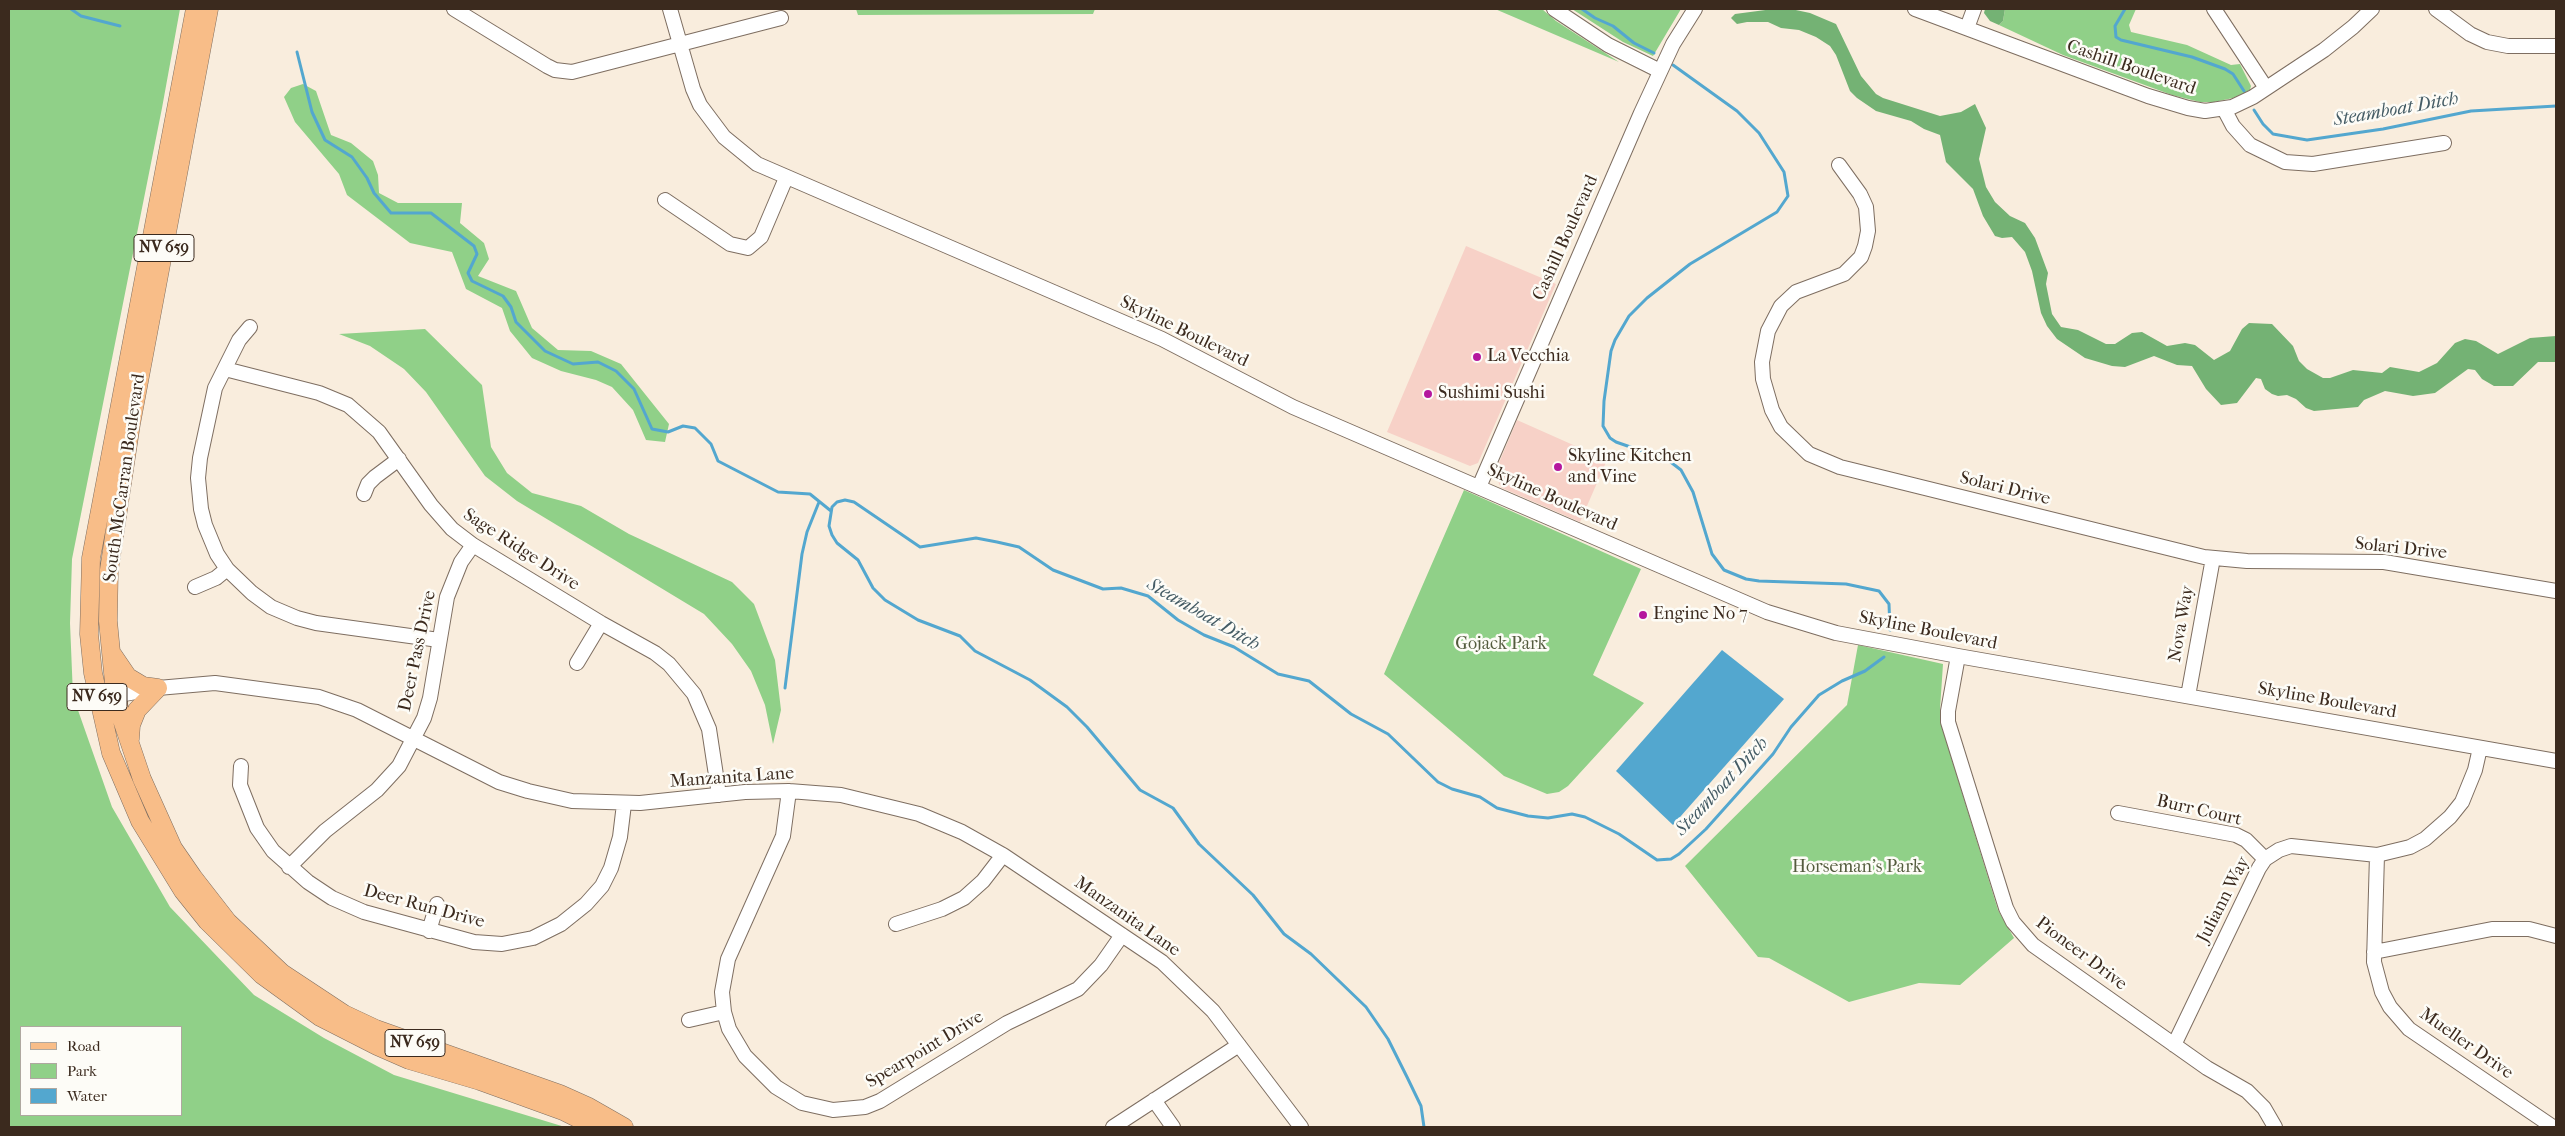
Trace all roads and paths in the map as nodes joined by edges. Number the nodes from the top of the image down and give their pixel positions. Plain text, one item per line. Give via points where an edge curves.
1 (195, 9) edge
2 (210, 9) edge
3 (454, 9) edge
4 (670, 9) edge
5 (1696, 9) edge
6 (1915, 9) edge
7 (1974, 9) edge
8 (2214, 9) edge
9 (2372, 9) edge
10 (2436, 9) edge
11 (1557, 10) edge
12 (781, 18) dead end
13 (1967, 28) junction
14 (680, 44) junction
15 (2556, 46) edge
16 (1660, 71) junction
17 (2266, 88) junction
18 (2224, 109) junction
19 (2444, 143) dead end
20 (1839, 165) dead end
21 (786, 178) junction
22 (665, 200) dead end
23 (250, 327) dead end
24 (225, 370) junction
25 (400, 459) junction
26 (1478, 487) junction
27 (364, 494) dead end
28 (473, 545) junction
29 (2213, 558) junction
30 (227, 569) junction
31 (195, 587) dead end
32 (2556, 592) edge
33 (601, 623) junction
34 (439, 640) junction
35 (111, 651) junction
36 (1958, 656) junction
37 (577, 663) dead end
38 (158, 688) junction
39 (117, 695) junction
40 (2188, 696) junction
41 (97, 698) junction
42 (414, 739) junction
43 (130, 745) junction
44 (2480, 748) junction
45 (2556, 761) edge
46 (241, 766) dead end
47 (789, 791) junction
48 (719, 795) junction
49 (624, 804) junction
50 (2118, 813) dead end
51 (1004, 855) junction
52 (2377, 855) junction
53 (2265, 859) junction
54 (289, 867) junction
55 (437, 904) dead end
56 (896, 924) dead end
57 (429, 931) junction
58 (1122, 935) junction
59 (2556, 936) edge
60 (2374, 952) junction
61 (724, 1012) junction
62 (689, 1020) dead end
63 (1239, 1045) junction
64 (2174, 1045) junction
65 (1154, 1100) junction
66 (595, 1127) edge
67 (624, 1127) edge
68 (1113, 1127) edge
69 (1173, 1127) edge
70 (1301, 1127) edge
71 (2275, 1127) edge
72 (2553, 1127) edge

1 - 41 main road, South McCarran Boulevard / NV 659 via 91,558 89,634
2 - 35 main road, South McCarran Boulevard / NV 659 via 122,478 109,570
3 - 14 street via 562,72 589,69
4 - 14 street, Skyline Boulevard
5 - 16 street, Cashill Boulevard
6 - 13 street, Cashill Boulevard
7 - 13 street
8 - 17 street
9 - 17 street, Cashill Boulevard via 2324,50
10 - 15 street via 2470,34 2487,42 2508,46
11 - 16 street via 1608,45
12 - 14 street
13 - 18 street, Cashill Boulevard via 2177,106 2198,110
14 - 21 street, Skyline Boulevard via 693,89 711,121 737,150
16 - 26 street, Cashill Boulevard
17 - 18 street, Cashill Boulevard via 2244,102
18 - 19 street via 2232,126 2250,145 2285,162 2313,164
20 - 29 street, Solari Drive via 1866,207 1868,231 1861,257 1844,274 1788,298 1774,317 1764,346 1766,394 1781,426 1795,442 1809,454 1840,467
21 - 22 street via 761,237 748,248 730,244
21 - 26 street, Skyline Boulevard via 1162,339 1277,400
23 - 24 street via 239,340
24 - 25 street, Sage Ridge Drive via 338,400 369,421
24 - 30 street via 211,396 198,478 205,525
25 - 27 street via 375,477
25 - 28 street, Sage Ridge Drive via 441,517
26 - 36 street, Skyline Boulevard via 1790,620 1836,633
28 - 33 street, Sage Ridge Drive
28 - 34 street, Deer Pass Drive via 453,579
29 - 32 street, Solari Drive via 2392,563
29 - 40 street, Nova Way
30 - 31 street
30 - 34 street via 252,594 297,618
33 - 37 street
33 - 48 street, Sage Ridge Drive via 669,664 694,694 711,738
34 - 42 street, Deer Pass Drive via 430,698
35 - 38 main road via 128,677 143,686
35 - 39 main road, South McCarran Boulevard / NV 659
36 - 40 street, Skyline Boulevard
36 - 64 street, Pioneer Drive via 1948,722 2013,922 2033,945
38 - 39 street, Manzanita Lane
38 - 42 street, Manzanita Lane via 228,684 319,698 357,710
38 - 43 main road via 137,710
39 - 41 street, Manzanita Lane
39 - 43 main road, South McCarran Boulevard / NV 659
40 - 44 street, Skyline Boulevard
41 - 66 main road, South McCarran Boulevard / NV 659 via 111,753 155,848 208,922 262,975 320,1017 377,1046 563,1111
42 - 49 street, Manzanita Lane via 475,772 512,786 572,801
42 - 54 street, Deer Pass Drive via 388,779 325,830
43 - 67 main road, South McCarran Boulevard / NV 659 via 156,814 183,863 228,922 282,973 344,1014 376,1029 560,1094
44 - 45 street, Skyline Boulevard
44 - 52 street, Juliann Way via 2470,786 2450,818 2426,839 2410,847
46 - 54 street, Deer Run Drive via 240,785 257,828
47 - 48 street, Manzanita Lane
47 - 51 street, Manzanita Lane via 841,795 894,806 948,826
47 - 61 street, Spearpoint Drive via 778,850 728,959 722,992
48 - 49 street, Manzanita Lane
49 - 57 street, Deer Run Drive via 618,850 607,877 586,904 561,924 533,938 502,944 463,940
50 - 53 street, Burr Court via 2236,835 2246,840
51 - 56 street via 964,898
51 - 58 street, Manzanita Lane
52 - 53 street, Juliann Way via 2349,854 2302,845 2279,850
52 - 60 street, Mueller Drive
53 - 64 street, Juliann Way
54 - 57 street, Deer Run Drive via 343,904
55 - 57 street
58 - 61 street, Spearpoint Drive via 1091,977 1072,993 1007,1023 892,1095 865,1107 833,1110 789,1096 745,1056 732,1036
58 - 63 street, Manzanita Lane via 1182,980 1213,1011
59 - 60 street via 2529,929 2492,929
60 - 72 street, Mueller Drive via 2376,977 2382,992 2409,1029
61 - 62 street
63 - 65 street
63 - 70 street, Manzanita Lane
64 - 71 street, Pioneer Drive via 2216,1074 2247,1090 2264,1108
65 - 68 street
65 - 69 street

